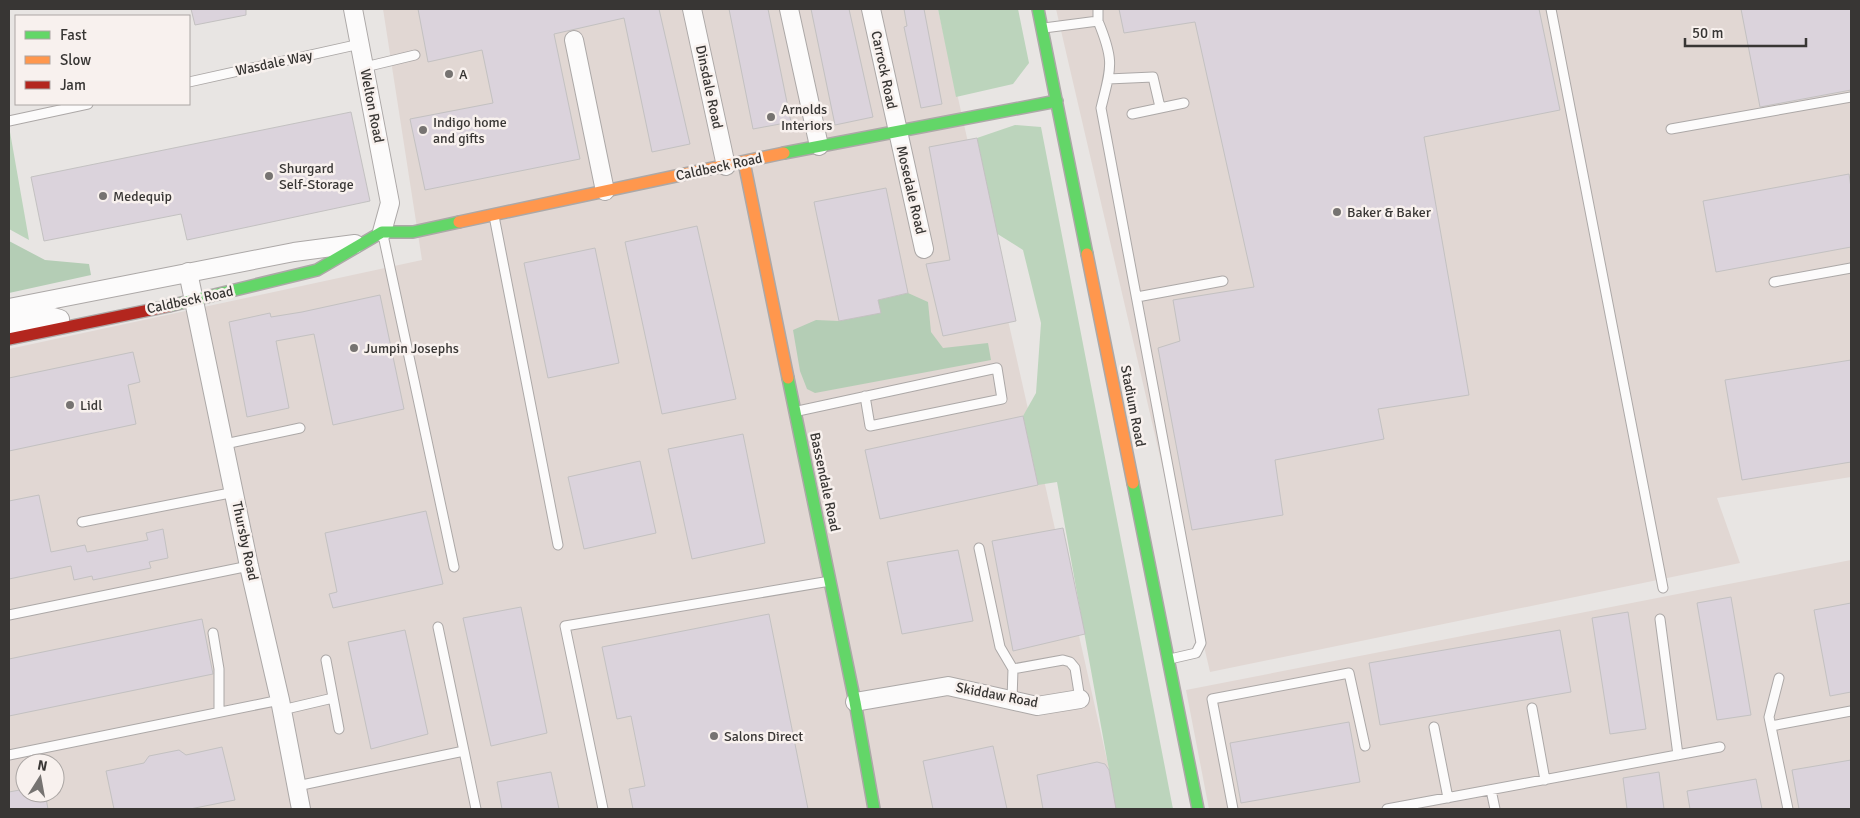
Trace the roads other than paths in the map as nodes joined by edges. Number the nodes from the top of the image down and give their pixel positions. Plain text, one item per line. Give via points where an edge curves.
1 (353, 9) edge
2 (692, 9) edge
3 (789, 9) edge
4 (871, 9) edge
5 (1038, 9) edge
6 (1098, 9) edge
7 (1551, 9) edge
8 (1098, 21) junction
9 (1042, 29) junction
10 (574, 40) dead end
11 (360, 44) junction
12 (415, 54) dead end
13 (365, 67) junction
14 (1108, 79) junction
15 (190, 82) edge
16 (1851, 97) edge
17 (1056, 100) junction
18 (1184, 103) dead end
19 (83, 105) edge
20 (1160, 107) junction
21 (1132, 114) dead end
22 (9, 121) edge
23 (1671, 129) dead end
24 (897, 131) junction
25 (819, 146) junction
26 (744, 162) junction
27 (726, 166) junction
28 (605, 192) junction
29 (494, 215) junction
30 (382, 232) junction
31 (363, 243) junction
32 (924, 249) dead end
33 (1851, 268) edge
34 (188, 272) junction
35 (1223, 281) dead end
36 (1774, 282) dead end
37 (1137, 297) junction
38 (194, 300) junction
39 (9, 308) edge
40 (80, 324) junction
41 (9, 326) edge
42 (9, 339) edge
43 (864, 396) junction
44 (795, 411) junction
45 (300, 428) dead end
46 (225, 444) junction
47 (235, 492) junction
48 (82, 522) dead end
49 (558, 545) dead end
50 (979, 548) dead end
51 (249, 566) junction
52 (454, 567) dead end
53 (830, 581) junction
54 (1663, 588) dead end
55 (9, 614) edge
56 (1660, 619) dead end
57 (438, 627) dead end
58 (213, 633) dead end
59 (1168, 659) junction
60 (326, 660) dead end
61 (1013, 669) junction
62 (1779, 678) dead end
63 (333, 698) junction
64 (1080, 699) joint
65 (1012, 700) junction
66 (855, 702) junction
67 (281, 705) junction
68 (1532, 708) dead end
69 (1851, 711) edge
70 (219, 712) junction
71 (1771, 726) junction
72 (1434, 727) dead end
73 (340, 729) dead end
74 (1365, 746) dead end
75 (1720, 747) dead end
76 (464, 751) junction
77 (9, 755) edge
78 (1678, 755) junction
79 (1545, 780) junction
80 (297, 786) junction
81 (1491, 790) junction
82 (1448, 798) junction
83 (1409, 807) edge
84 (301, 809) edge
85 (476, 809) edge
86 (603, 809) edge
87 (874, 809) edge
88 (1198, 809) edge
89 (1233, 809) edge
90 (1387, 809) edge
91 (1495, 809) edge
92 (1788, 809) edge

1 - 11 street, Welton Road
2 - 27 street, Dinsdale Road
3 - 25 street
4 - 24 street, Carrock Road
5 - 9 street, Stadium Road
6 - 8 lane
7 - 54 lane
8 - 9 lane
8 - 14 lane via 1112,64
9 - 17 street, Stadium Road
10 - 28 street
11 - 13 street, Welton Road
11 - 15 lane, Wasdale Way
12 - 13 lane
13 - 30 street, Welton Road via 390,203
14 - 20 lane via 1153,77
14 - 37 lane via 1101,108
16 - 23 lane
17 - 24 street, Caldbeck Road
17 - 59 street, Stadium Road
18 - 20 lane
19 - 22 lane
20 - 21 lane
24 - 25 street, Caldbeck Road
24 - 32 street, Mosedale Road
25 - 26 street, Caldbeck Road
26 - 27 street, Caldbeck Road
26 - 44 street, Bassendale Road
27 - 28 street, Caldbeck Road
28 - 29 street, Caldbeck Road
29 - 30 street, Caldbeck Road via 413,232
29 - 49 lane
30 - 31 street, Caldbeck Road
30 - 52 lane
31 - 34 street, Caldbeck Road
31 - 38 street, Caldbeck Road via 317,270
33 - 36 lane
34 - 38 street, Thursby Road
34 - 39 street, Caldbeck Road
35 - 37 lane
37 - 59 lane via 1200,643 1196,653
38 - 40 street, Caldbeck Road
38 - 46 street, Thursby Road
40 - 41 street via 53,317
40 - 42 street, Caldbeck Road
43 - 43 lane via 997,368 1002,399 870,426
43 - 44 lane
44 - 53 street, Bassendale Road
45 - 46 lane
46 - 47 street, Thursby Road
47 - 48 lane
47 - 51 street, Thursby Road
50 - 61 lane via 1000,647
51 - 55 lane
51 - 67 street, Thursby Road
53 - 66 street, Bassendale Road
53 - 86 lane via 564,626
56 - 78 lane
57 - 76 lane
58 - 70 lane via 219,669
59 - 88 street, Stadium Road
60 - 63 lane
61 - 64 lane via 1064,660 1070,662 1075,668
61 - 65 lane
62 - 71 lane via 1769,717
63 - 67 lane
63 - 73 lane
64 - 65 street, Skiddaw Road via 1037,706
65 - 66 street, Skiddaw Road via 948,686
66 - 87 street, Bassendale Road
67 - 70 lane
67 - 80 street, Thursby Road
68 - 79 lane
69 - 71 lane
70 - 77 lane
71 - 92 lane
72 - 82 lane
74 - 89 lane via 1349,673 1212,698
75 - 78 lane
76 - 80 lane
76 - 85 lane
78 - 79 lane
79 - 81 lane
80 - 84 street, Thursby Road
81 - 82 lane
81 - 91 lane
82 - 83 lane
83 - 90 lane

